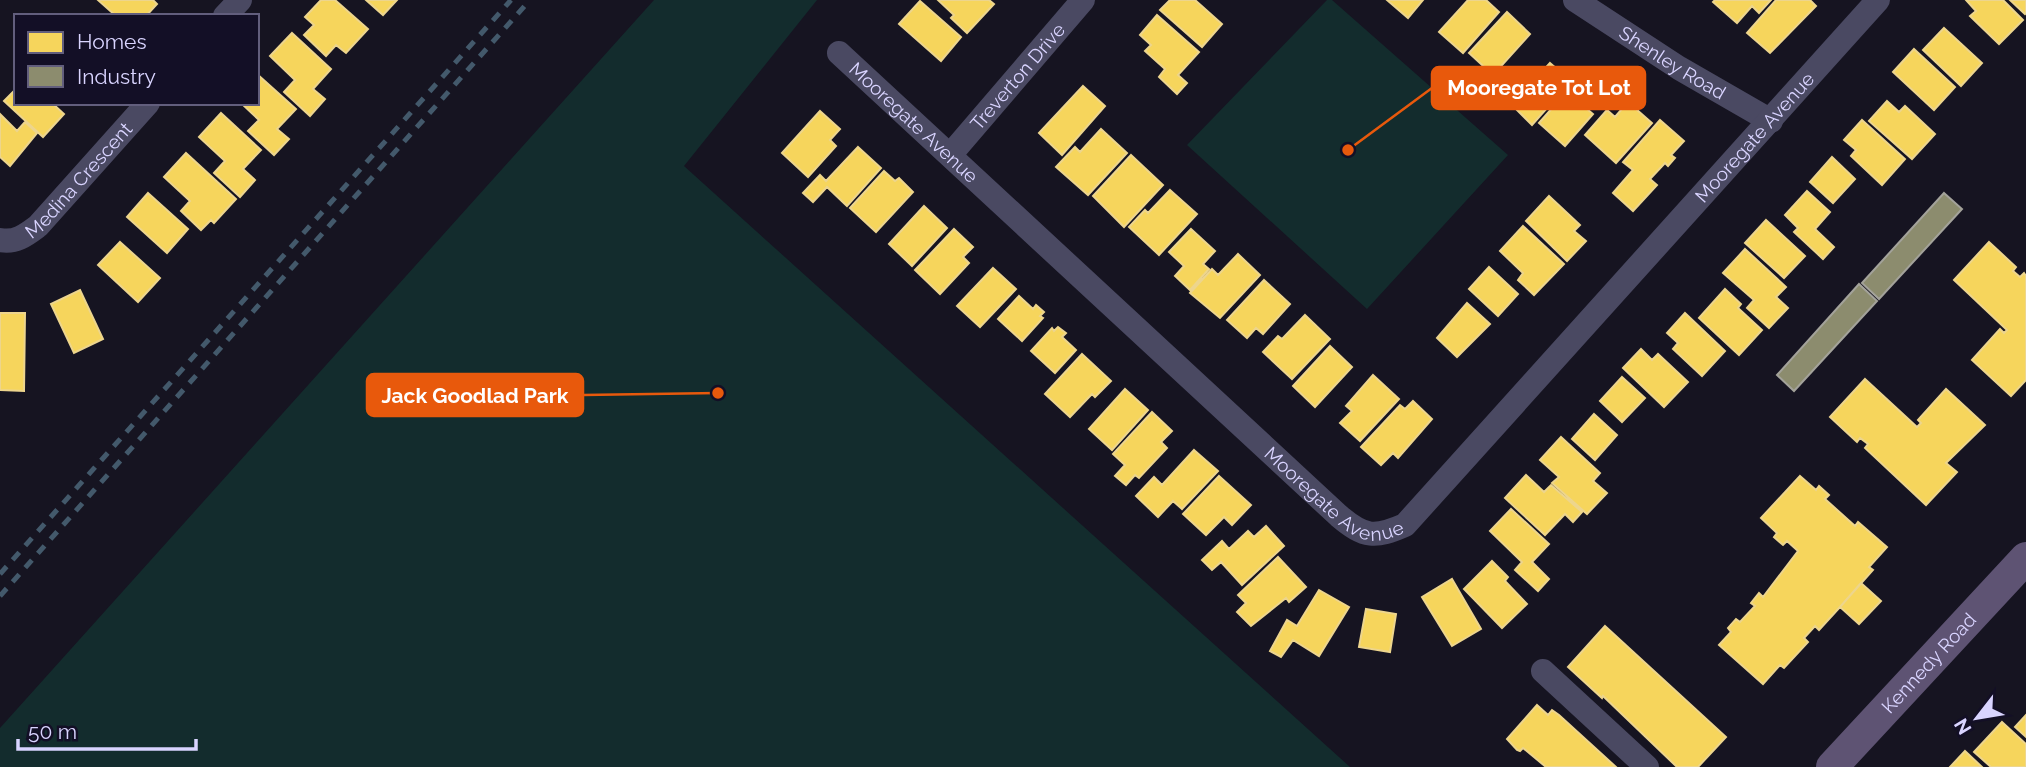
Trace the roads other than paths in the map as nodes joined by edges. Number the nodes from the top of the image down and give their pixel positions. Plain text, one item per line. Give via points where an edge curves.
1 (1083, 0) edge
2 (1575, 0) edge
3 (1878, 0) edge
4 (839, 53) dead end
5 (146, 105) edge
6 (1771, 121) junction
7 (951, 154) junction
8 (0, 240) edge
9 (2026, 558) edge
10 (1543, 671) dead end
11 (1647, 767) edge
12 (1832, 767) edge

1 - 7 street, Treverton Drive
2 - 6 street, Shenley Road
3 - 6 street, Mooregate Avenue
4 - 7 street, Mooregate Avenue
5 - 8 street, Medina Crescent via 38,226 24,237
6 - 7 street, Mooregate Avenue via 1405,524 1381,535 1358,531 1339,516
9 - 12 main road, Kennedy Road
10 - 11 street

